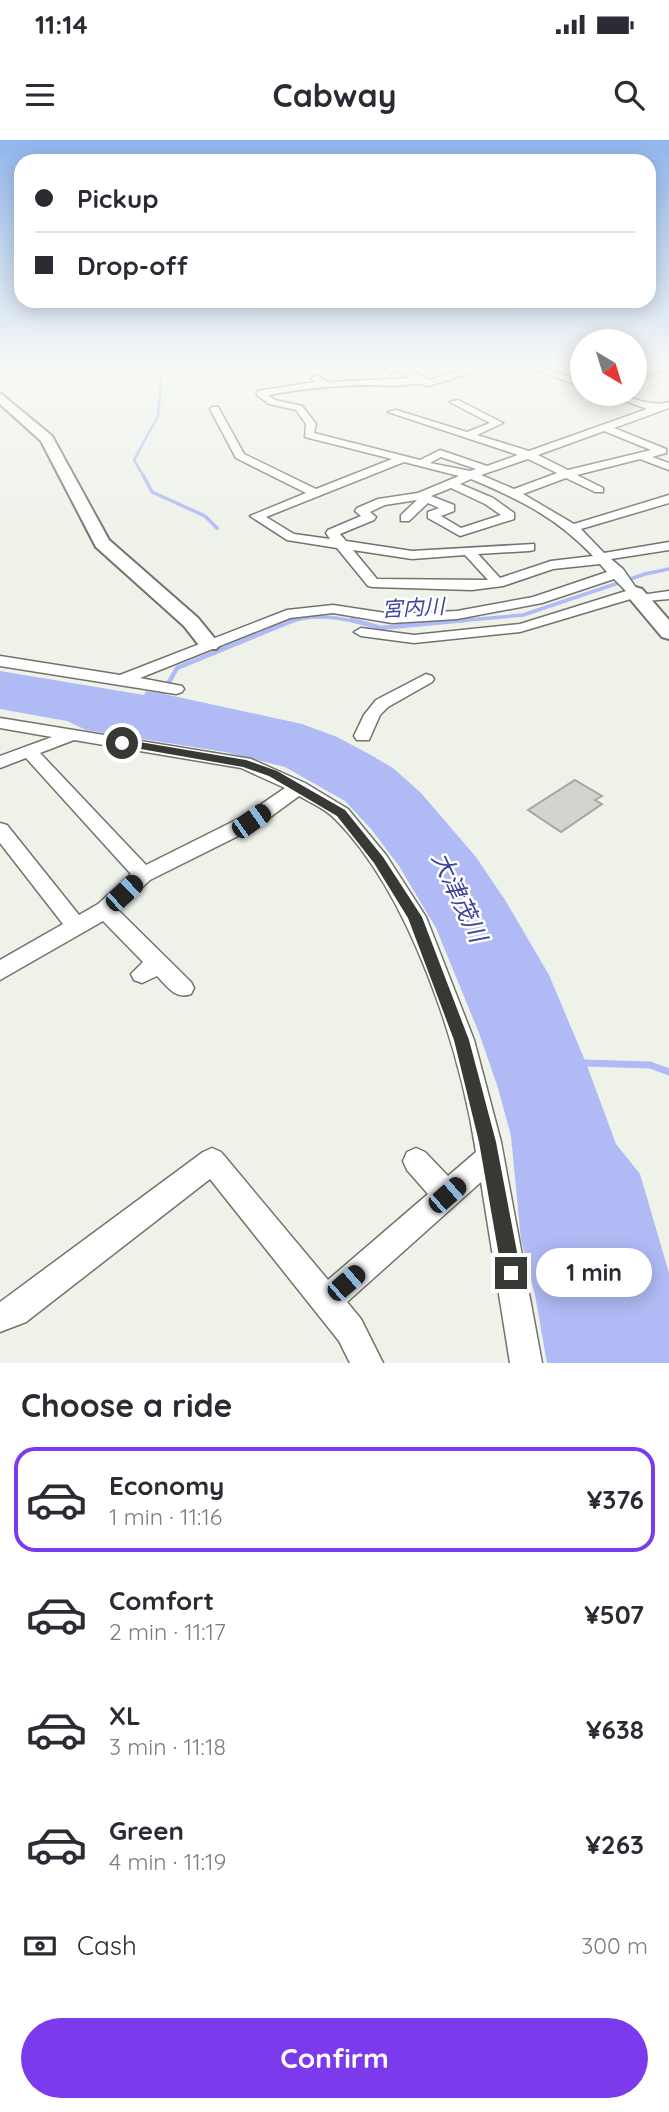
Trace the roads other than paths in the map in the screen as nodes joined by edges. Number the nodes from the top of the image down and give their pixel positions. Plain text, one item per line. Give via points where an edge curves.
1 (27, 421) edge
2 (221, 421) edge
3 (309, 421) edge
4 (422, 421) edge
5 (494, 421) edge
6 (623, 421) edge
7 (605, 428) junction
8 (417, 432) dead end
9 (467, 435) junction
10 (665, 452) edge
11 (527, 454) junction
12 (641, 456) junction
13 (401, 460) junction
14 (420, 465) junction
15 (669, 467) edge
16 (486, 469) junction
17 (566, 474) junction
18 (471, 475) junction
19 (452, 484) junction
20 (599, 490) dead end
21 (314, 492) junction
22 (517, 495) junction
23 (424, 497) junction
24 (484, 499) junction
25 (669, 499) edge
26 (450, 508) junction
27 (405, 518) dead end
28 (573, 528) junction
29 (340, 545) junction
30 (669, 546) edge
31 (530, 547) dead end
32 (470, 553) junction
33 (604, 558) junction
34 (413, 570) junction
35 (618, 572) junction
36 (498, 583) junction
37 (669, 595) edge
38 (638, 596) junction
39 (361, 632) dead end
40 (669, 633) edge
41 (209, 645) junction
42 (0, 661) edge
43 (122, 680) junction
44 (426, 680) dead end
45 (176, 689) dead end
46 (0, 723) edge
47 (72, 734) junction
48 (363, 736) dead end
49 (29, 751) junction
50 (0, 762) edge
51 (299, 788) junction
52 (0, 830) edge
53 (144, 875) junction
54 (104, 911) junction
55 (76, 926) junction
56 (0, 971) edge
57 (183, 988) dead end
58 (490, 1157) junction
59 (416, 1161) dead end
60 (447, 1195) junction
61 (326, 1301) junction
62 (0, 1317) edge
63 (367, 1363) edge
64 (526, 1363) edge

1 - 41 street via 47,439 102,543 191,622
2 - 21 street via 240,456
3 - 13 street via 309,435
4 - 9 street
5 - 9 street via 498,423
6 - 7 street
7 - 10 street
7 - 11 street
8 - 9 street via 456,439
9 - 11 street
10 - 12 street
11 - 16 street
11 - 17 street
12 - 15 street
12 - 17 street
13 - 14 street
13 - 21 street
14 - 16 street via 440,453
14 - 18 street
16 - 18 street
17 - 20 street
17 - 22 street
18 - 19 street
18 - 22 street
19 - 23 street
19 - 24 street
21 - 29 street via 256,516 291,537
22 - 24 street
22 - 28 street
23 - 26 street
23 - 27 street
23 - 29 street via 382,502 361,511 370,517 332,533
24 - 26 street
24 - 26 street via 510,516 460,532 432,515
25 - 28 street
28 - 33 street
29 - 34 street
29 - 34 street via 373,583
30 - 33 street
31 - 32 street
32 - 34 street via 421,552
32 - 36 street
33 - 35 street
33 - 36 street via 551,565
34 - 36 street via 472,586
35 - 38 street
35 - 41 street via 504,610 395,619 313,609 287,614
37 - 38 street
38 - 39 street via 520,628 414,639
38 - 40 street
41 - 43 street
42 - 43 street
43 - 45 street
44 - 48 street via 380,705
46 - 47 street
47 - 49 street
47 - 51 street via 246,763
49 - 50 street
49 - 53 street
51 - 53 street via 251,821
51 - 58 street via 341,813 379,860 415,917 461,1040
52 - 55 street
53 - 54 street
54 - 55 street
54 - 57 street via 150,969
55 - 56 street
58 - 60 street
58 - 64 street
59 - 60 street
60 - 61 street
61 - 62 street via 212,1161 15,1311
61 - 63 street via 350,1330

